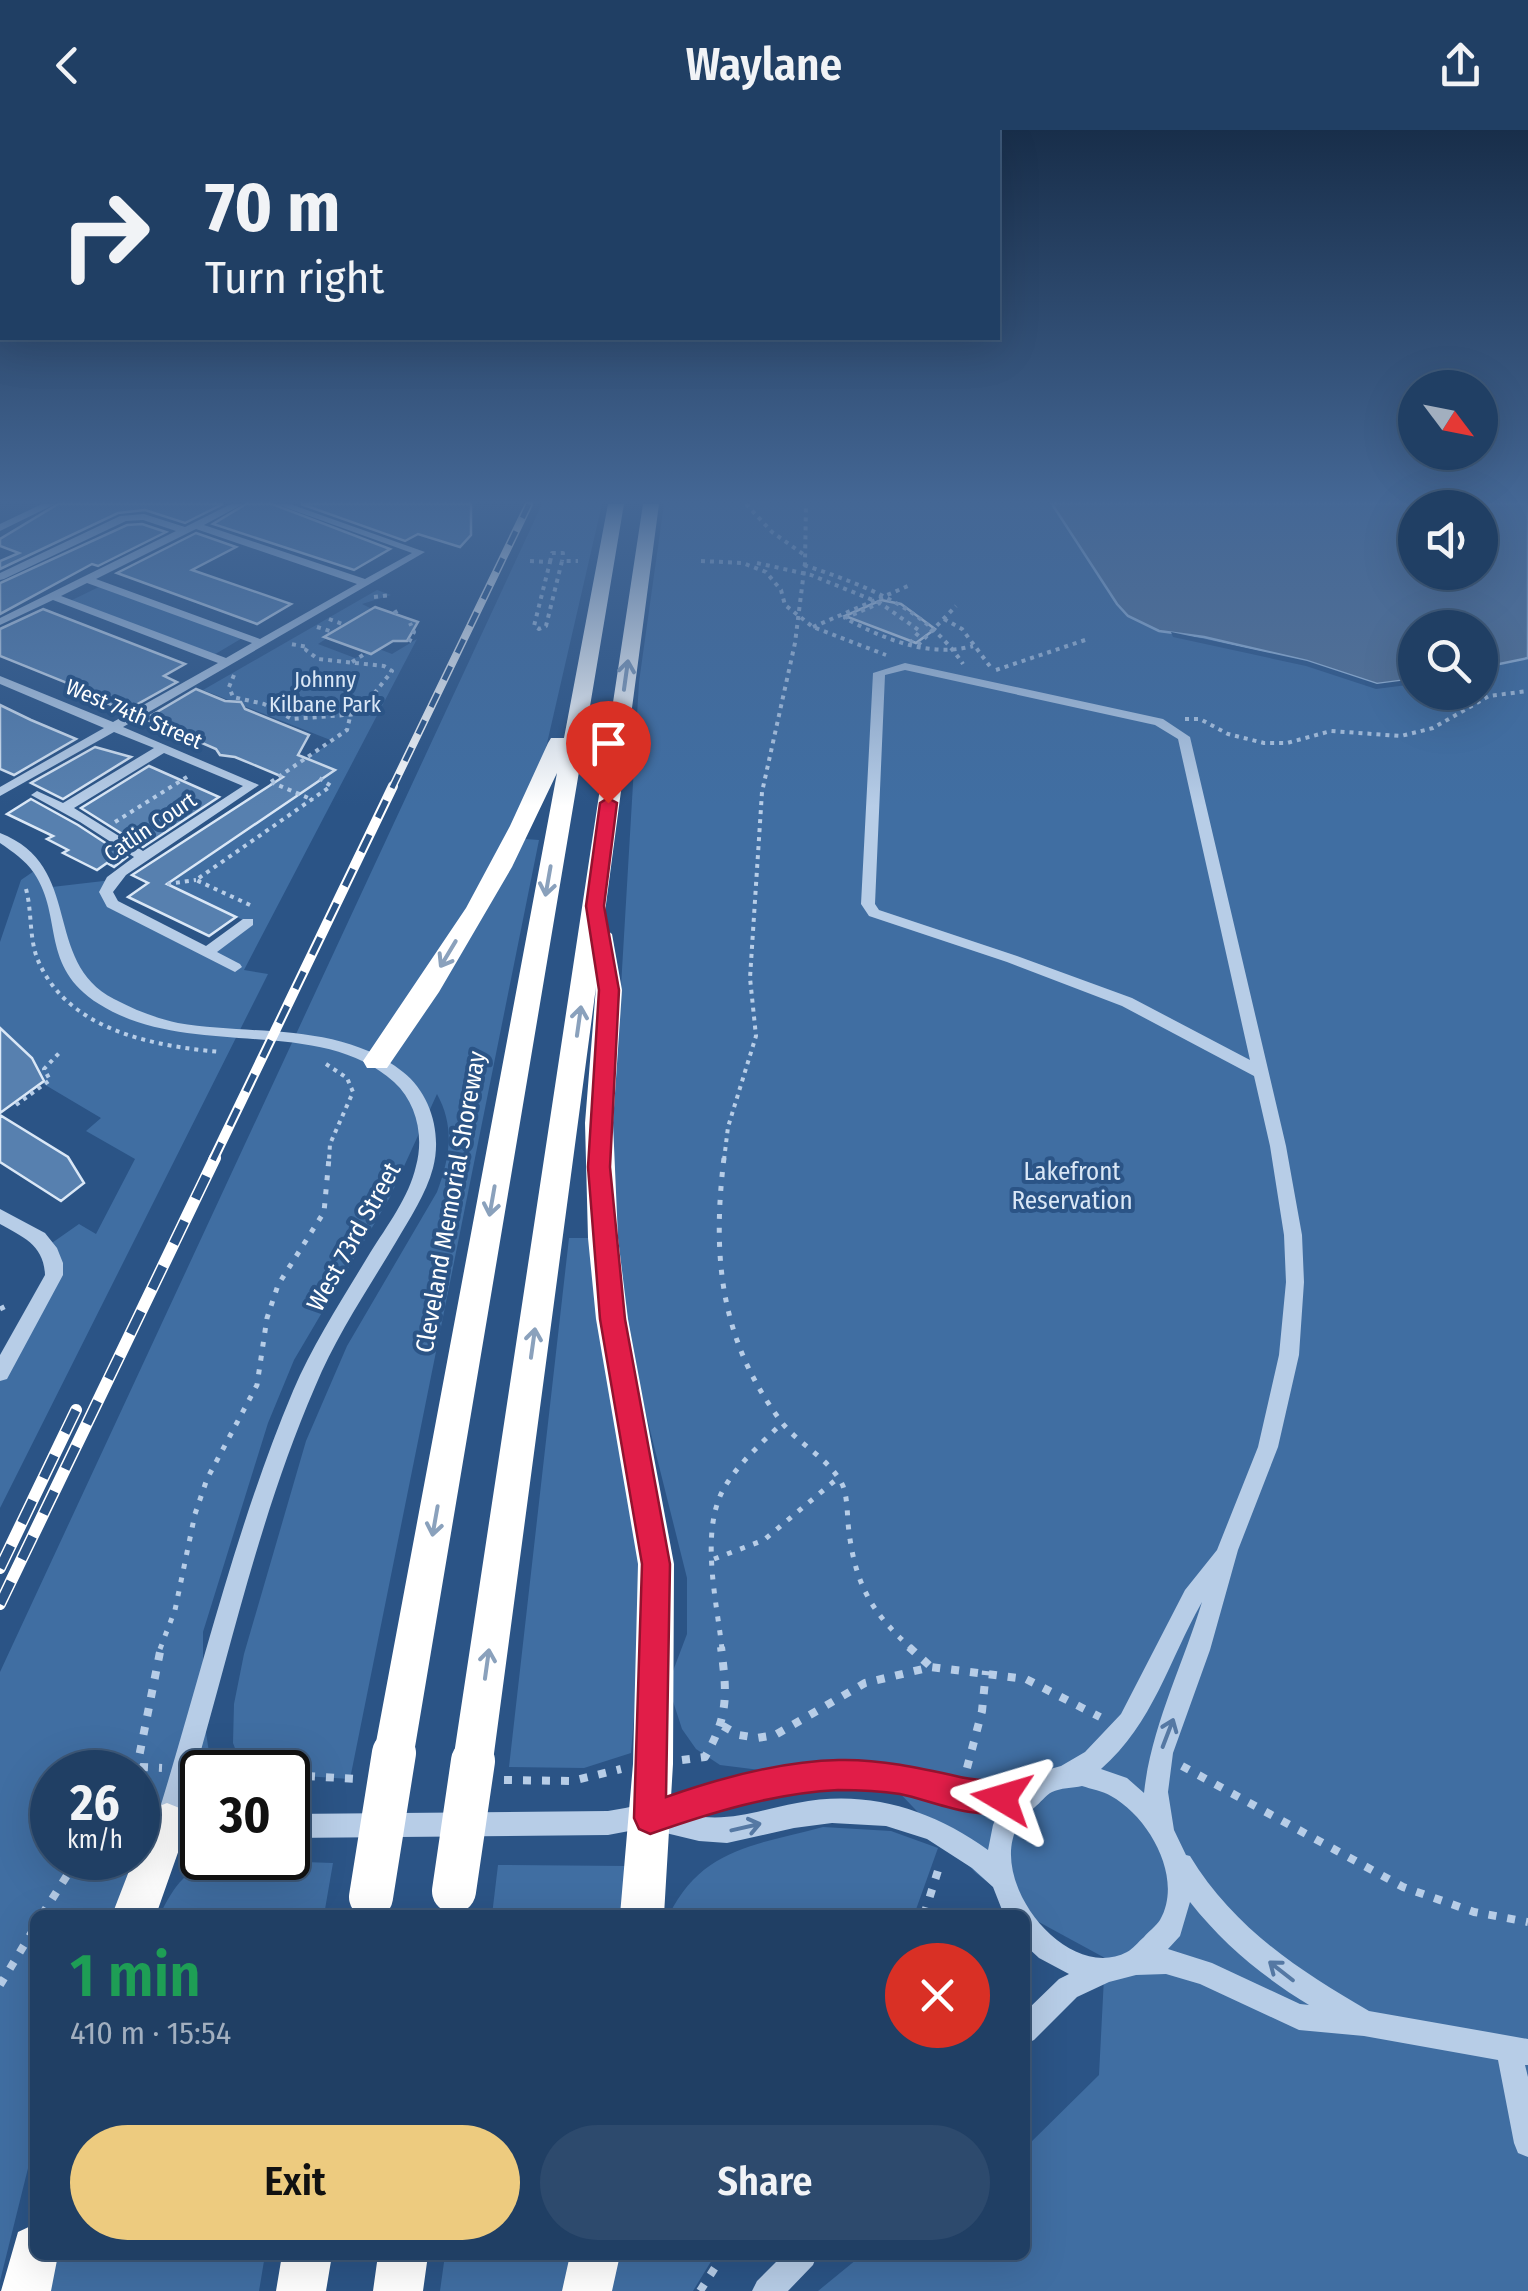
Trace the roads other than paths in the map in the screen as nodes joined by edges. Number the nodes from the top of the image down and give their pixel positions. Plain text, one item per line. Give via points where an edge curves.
1 (34, 605) edge
2 (74, 605) edge
3 (157, 605) edge
4 (328, 605) edge
5 (598, 605) edge
6 (637, 605) edge
7 (0, 622) edge
8 (261, 643) junction
9 (230, 668) junction
10 (0, 680) edge
11 (584, 682) junction
12 (114, 727) junction
13 (164, 748) junction
14 (252, 785) joint
15 (0, 792) edge
16 (37, 795) dead end
17 (64, 808) junction
18 (0, 837) edge
19 (144, 857) junction
20 (595, 906) junction
21 (250, 918) road end
22 (207, 952) junction
23 (235, 966) dead end
24 (377, 1060) junction
25 (1260, 1072) junction
26 (0, 1216) edge
27 (0, 1374) edge
28 (1227, 1550) junction
29 (203, 1750) edge
30 (1070, 1774) junction
31 (1023, 1796) junction
32 (650, 1818) junction
33 (310, 1826) edge
34 (1163, 1828) junction
35 (180, 1833) edge
36 (1174, 1852) junction
37 (1002, 1878) junction
38 (452, 1903) edge
39 (369, 1906) edge
40 (137, 1910) edge
41 (642, 1910) edge
42 (1014, 1910) edge
43 (1030, 1931) edge
44 (1121, 1966) junction
45 (1364, 2023) junction
46 (1030, 2027) edge
47 (1518, 2051) edge
48 (1528, 2143) edge
49 (33, 2260) edge
50 (306, 2260) edge
51 (402, 2260) edge
52 (594, 2260) edge
53 (798, 2260) edge
54 (26, 2291) edge
55 (301, 2291) edge
56 (398, 2291) edge
57 (587, 2291) edge
58 (767, 2291) edge

1 - 7 street
2 - 9 street
3 - 8 street
4 - 8 street
5 - 11 highway, Cleveland Memorial Shoreway
20 -> 6 highway
8 - 9 street
9 - 12 street
10 - 12 street, West 74th Street
11 -> 24 highway via 525,824
11 -> 39 highway, Cleveland Memorial Shoreway, bridge
12 - 13 street, West 74th Street
12 - 15 street
13 - 14 street, West 74th Street
13 - 17 street
14 - 19 street, Catlin Court
16 - 17 street
17 - 19 street
18 - 24 street, West 73rd Street via 40,867 52,887 65,958 105,1001 178,1030 303,1040
19 - 22 street, Catlin Court via 112,880 106,897
20 - 32 highway via 609,990 599,1123 603,1238 656,1564
38 -> 20 highway, bridge
21 - 22 street
22 - 23 street, Catlin Court
24 - 29 street, West 73rd Street via 418,1100 428,1139 426,1163 302,1394 260,1514
25 - 25 street via 1180,732 904,666 879,673 868,904 874,914 1127,1002
25 - 28 street via 1288,1198 1293,1316 1268,1447
26 - 27 street via 49,1246 56,1258 54,1275
28 - 30 street via 1190,1600 1125,1731 1105,1754
34 -> 28 street via 1156,1792 1161,1753
30 - 31 street
30 - 34 street via 1122,1787
31 - 32 street via 981,1797 896,1778 837,1775 722,1793
31 - 37 street via 1008,1819
32 - 33 street via 563,1826
32 -> 37 street via 724,1832 828,1811 900,1816 964,1843
32 - 41 highway
34 - 36 street
35 - 40 highway
36 - 44 street via 1180,1880 1169,1931 1154,1950
45 -> 36 street via 1264,1957 1192,1885
37 - 42 street
43 - 44 street via 1060,1958 1084,1968
44 - 45 street via 1166,1962 1299,2017
44 - 46 street via 1068,1988
45 - 47 street
47 - 48 street
49 - 54 highway
50 - 55 highway
51 - 56 highway
52 - 57 highway
53 - 58 street

